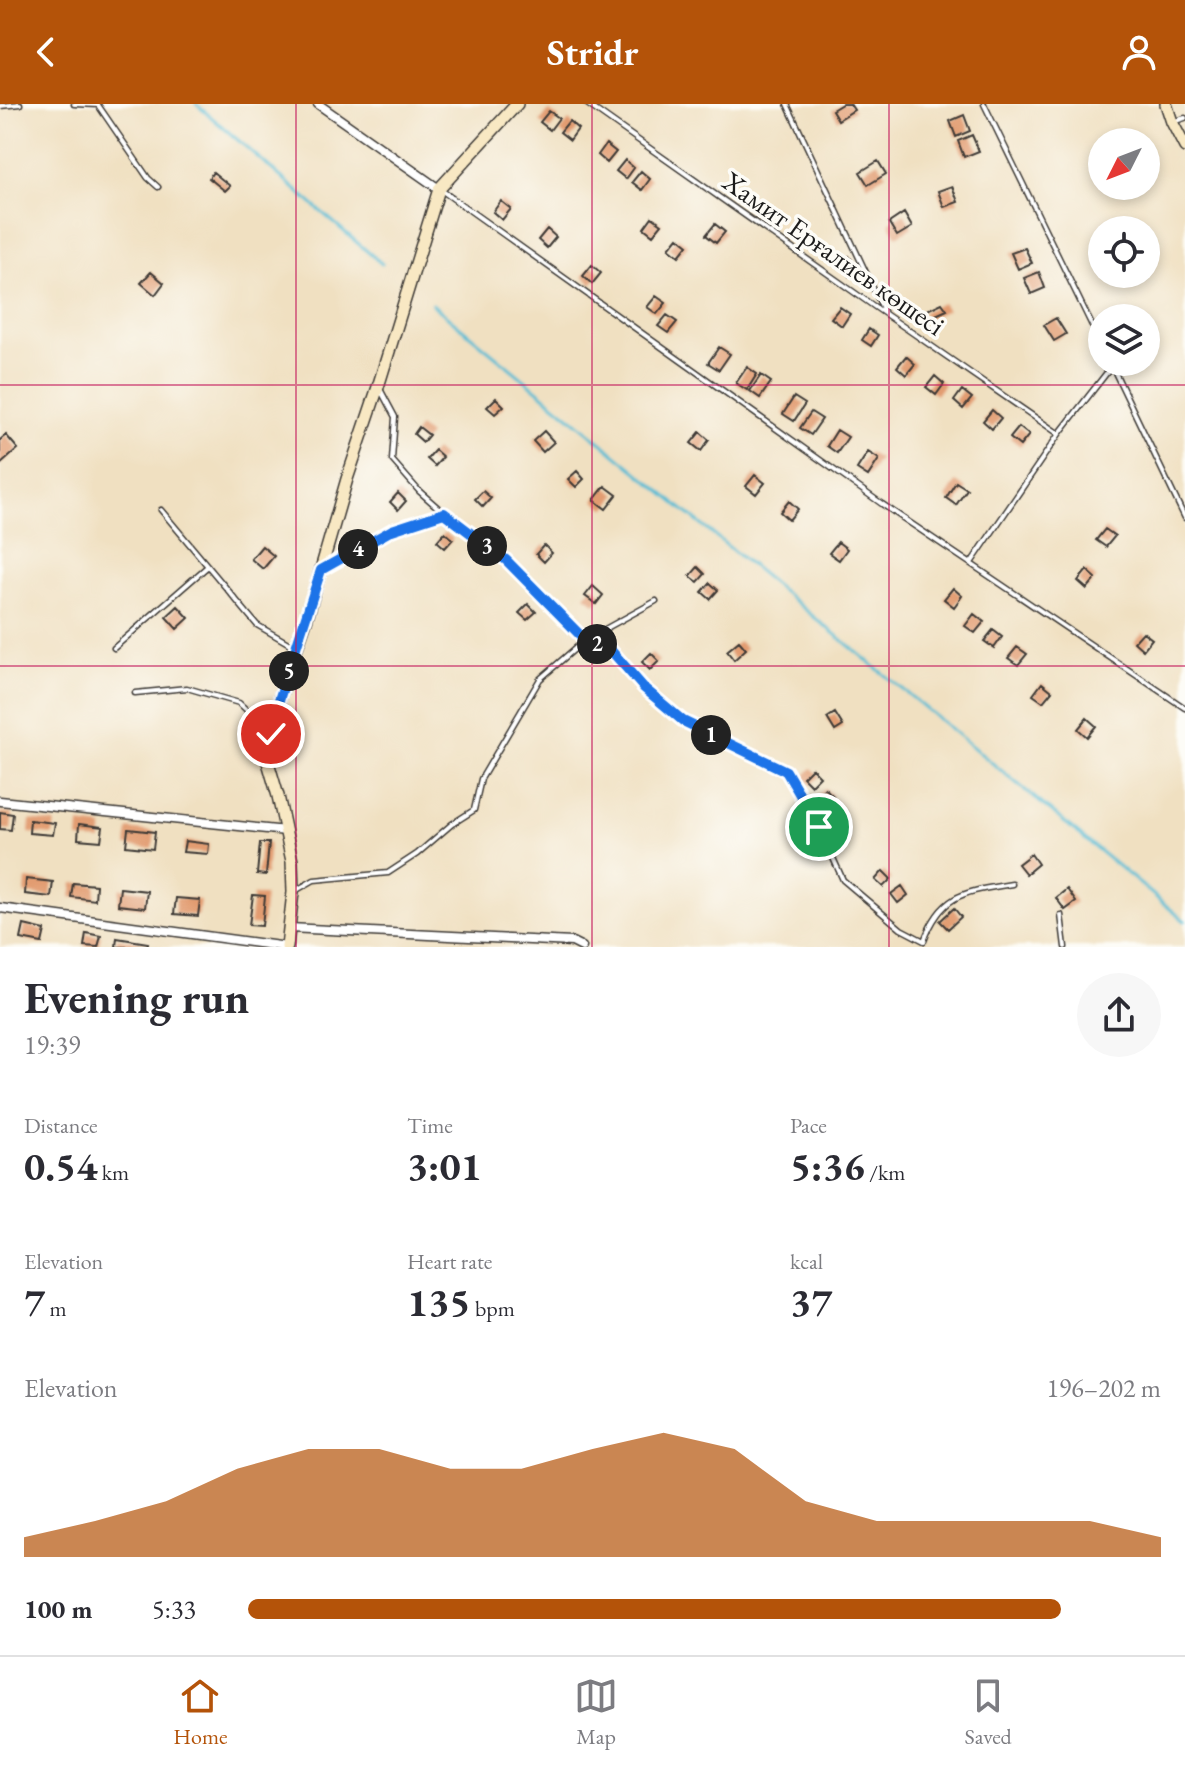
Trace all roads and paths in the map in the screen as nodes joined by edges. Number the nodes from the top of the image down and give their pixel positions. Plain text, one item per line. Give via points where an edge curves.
1 (20, 104) edge
2 (74, 104) edge
3 (318, 104) edge
4 (517, 104) edge
5 (587, 104) edge
6 (787, 104) edge
7 (984, 104) edge
8 (1166, 104) edge
9 (0, 106) edge
10 (1185, 118) edge
11 (1172, 122) junction
12 (1185, 147) edge
13 (158, 187) dead end
14 (439, 189) junction
15 (885, 313) junction
16 (1088, 317) edge
17 (1102, 376) edge
18 (1117, 376) edge
19 (378, 387) junction
20 (1059, 434) junction
21 (161, 510) dead end
22 (1183, 511) edge
23 (444, 513) junction
24 (1185, 518) edge
25 (971, 563) junction
26 (208, 566) junction
27 (321, 570) junction
28 (656, 601) dead end
29 (585, 640) junction
30 (297, 647) junction
31 (114, 648) dead end
32 (135, 693) dead end
33 (1185, 708) edge
34 (271, 734) junction
35 (0, 801) edge
36 (286, 831) junction
37 (1012, 884) dead end
38 (293, 892) junction
39 (0, 908) edge
40 (1061, 915) dead end
41 (289, 928) junction
42 (925, 944) edge
43 (287, 947) edge
44 (582, 947) edge
45 (1065, 947) edge

1 - 9 lane
2 - 13 lane via 98,105
3 - 14 street
4 - 14 street
5 - 15 lane, Хамит Ерғалиев көшесі
6 - 15 lane
7 - 16 lane
8 - 11 street
10 - 11 lane
11 - 12 street
14 - 19 street
14 - 25 lane
15 - 20 lane, Хамит Ерғалиев көшесі
17 - 20 lane
18 - 22 lane
19 - 23 lane via 395,417 392,460
19 - 27 street
20 - 25 lane
21 - 26 lane
22 - 24 lane
23 - 27 lane via 392,530
23 - 29 lane via 506,560
25 - 33 lane
26 - 30 lane via 257,625
26 - 31 lane
27 - 30 street
28 - 29 lane
29 - 38 lane via 540,679 481,779 474,810 388,873 314,880
29 - 42 lane via 608,647 683,721 786,771 843,880
30 - 34 street
32 - 34 lane via 187,688 239,703
34 - 36 street via 268,762
35 - 36 street
36 - 38 street
37 - 42 lane via 948,901 931,922
38 - 41 street
39 - 43 street
40 - 45 lane
41 - 43 street
41 - 44 street via 572,942

